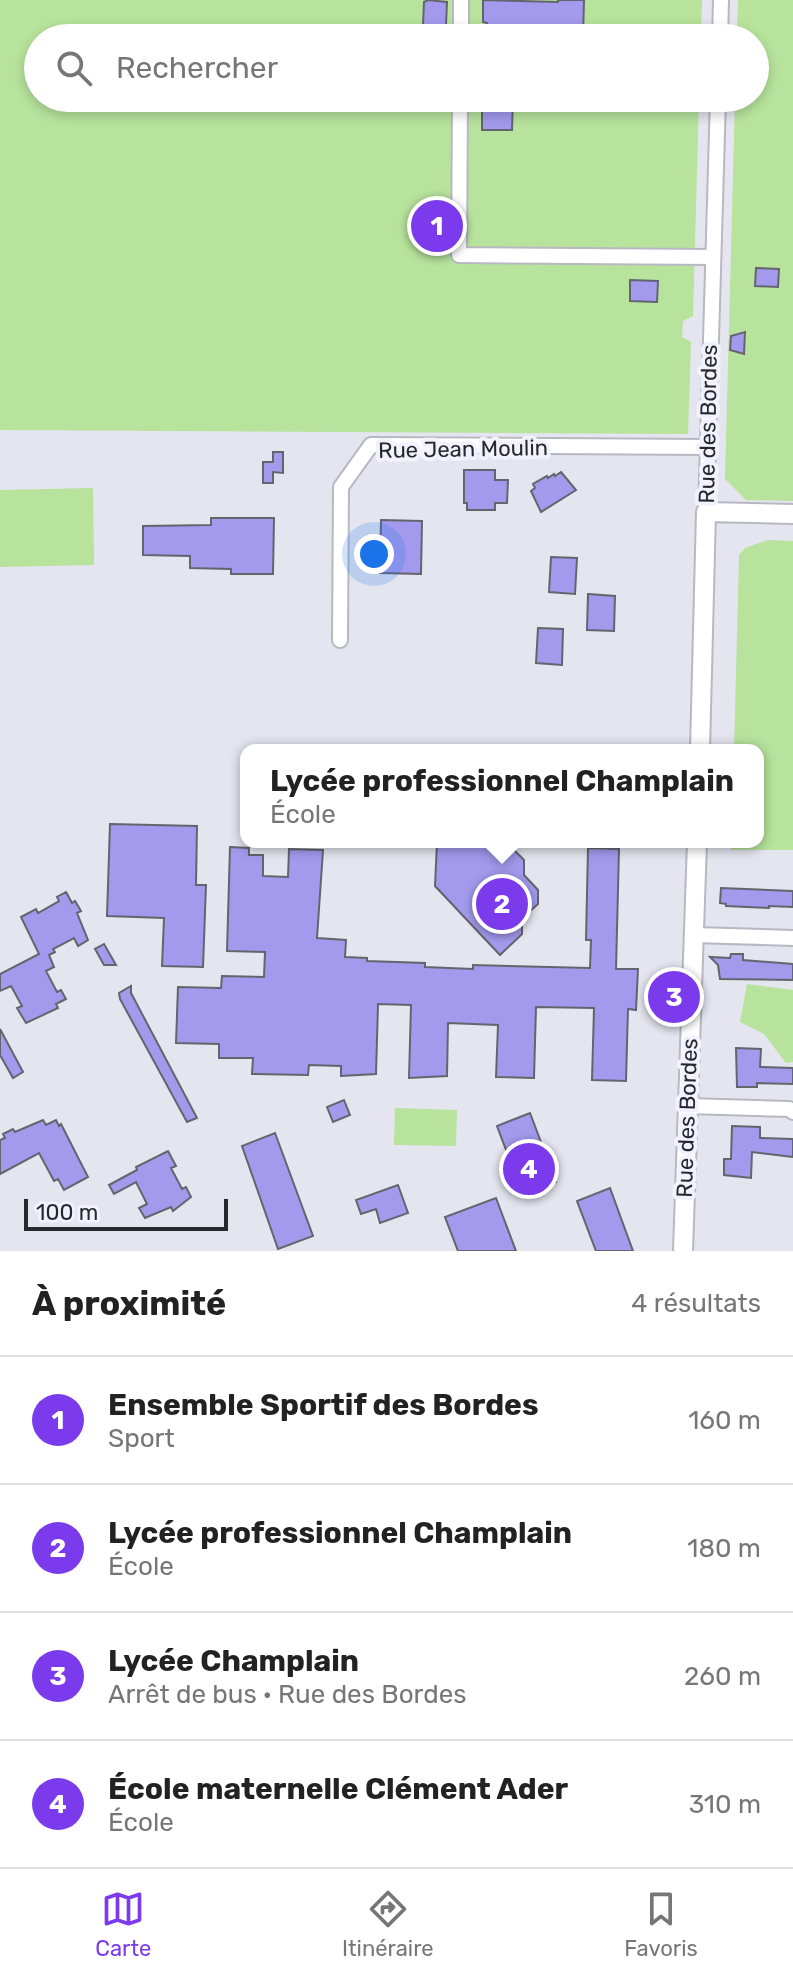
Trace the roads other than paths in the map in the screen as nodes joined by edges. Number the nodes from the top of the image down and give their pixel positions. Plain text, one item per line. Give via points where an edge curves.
1 (461, 0) edge
2 (721, 0) edge
3 (461, 24) edge
4 (720, 24) edge
5 (460, 112) edge
6 (717, 112) edge
7 (712, 257) junction
8 (708, 447) junction
9 (706, 512) junction
10 (793, 514) edge
11 (340, 640) dead end
12 (700, 744) edge
13 (697, 848) edge
14 (694, 935) junction
15 (793, 938) edge
16 (688, 1106) junction
17 (793, 1112) edge
18 (683, 1251) edge

1 - 3 street
2 - 4 street
5 - 7 street via 459,255
6 - 7 street, Rue des Bordes
7 - 8 street, Rue des Bordes
8 - 9 street, Rue des Bordes
8 - 11 street, Rue Jean Moulin via 371,445 341,487
9 - 10 street
9 - 12 street, Rue des Bordes
13 - 14 street, Rue des Bordes
14 - 15 street
14 - 16 street, Rue des Bordes
16 - 17 street
16 - 18 street, Rue des Bordes

